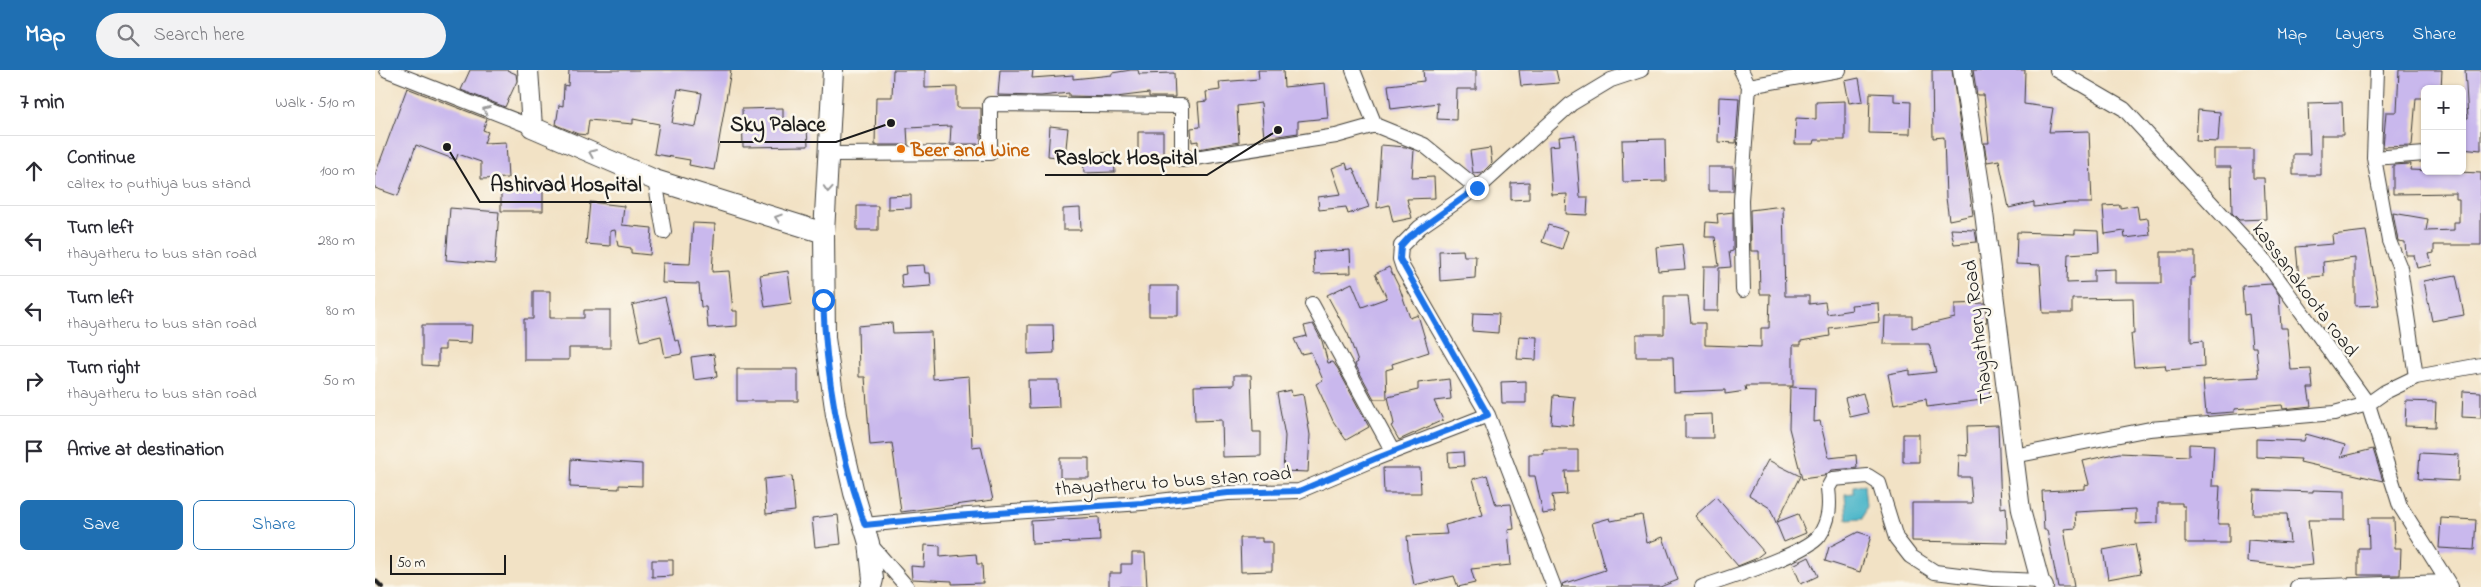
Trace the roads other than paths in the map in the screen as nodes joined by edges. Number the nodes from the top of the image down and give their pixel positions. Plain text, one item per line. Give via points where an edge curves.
1 (387, 70) edge
2 (528, 70) edge
3 (833, 70) edge
4 (1353, 70) edge
5 (1641, 70) edge
6 (1741, 70) edge
7 (1839, 70) edge
8 (1962, 70) edge
9 (2057, 70) edge
10 (2377, 70) edge
11 (1819, 72) edge
12 (1749, 86) junction
13 (1375, 125) junction
14 (532, 128) junction
15 (830, 154) junction
16 (2421, 154) edge
17 (2374, 158) junction
18 (655, 180) junction
19 (1477, 188) junction
20 (664, 232) dead end
21 (824, 233) junction
22 (1743, 290) dead end
23 (1312, 304) dead end
24 (2481, 365) edge
25 (2417, 377) junction
26 (2368, 404) junction
27 (1488, 415) junction
28 (1393, 452) junction
29 (2014, 456) junction
30 (867, 534) junction
31 (875, 584) edge
32 (2042, 584) edge
33 (2449, 584) edge
34 (907, 587) edge
35 (1554, 587) edge
36 (1702, 587) edge
37 (2297, 587) edge

14 -> 1 street
2 - 14 main road
3 - 15 main road
4 - 13 street
5 - 19 street via 1611,80 1571,104
6 - 12 street
7 - 11 street
8 - 29 street, Thayathery Road via 1982,197
9 - 26 street, kassanakoota road via 2125,109 2265,261
10 - 17 street
11 - 12 street
12 - 22 street via 1741,200
13 - 15 street via 1336,136 1182,160 1182,106 990,104 990,153
13 - 19 street via 1424,145
18 -> 14 main road
15 -> 21 main road
16 - 17 street
17 - 25 street via 2389,242 2400,268
18 - 20 street
21 -> 18 main road
19 - 27 street via 1410,236 1401,246 1400,259
21 - 30 main road via 824,329 829,372 854,492
23 - 28 street
24 - 25 street
25 - 26 street
26 - 29 street via 2334,414 2150,429
26 - 33 street, kassanakoota road via 2399,506
27 - 28 street, thayatheru to bus stan road
27 - 35 street
28 - 30 street, thayatheru to bus stan road via 1299,491 1228,493 1142,503 954,516
29 - 32 street, Thayathery Road via 2021,510
30 - 31 main road
30 - 34 street
32 - 36 street via 1935,572 1910,556 1896,538 1879,483 1868,476 1833,479 1828,488 1831,508 1819,537 1762,566
33 - 37 street

